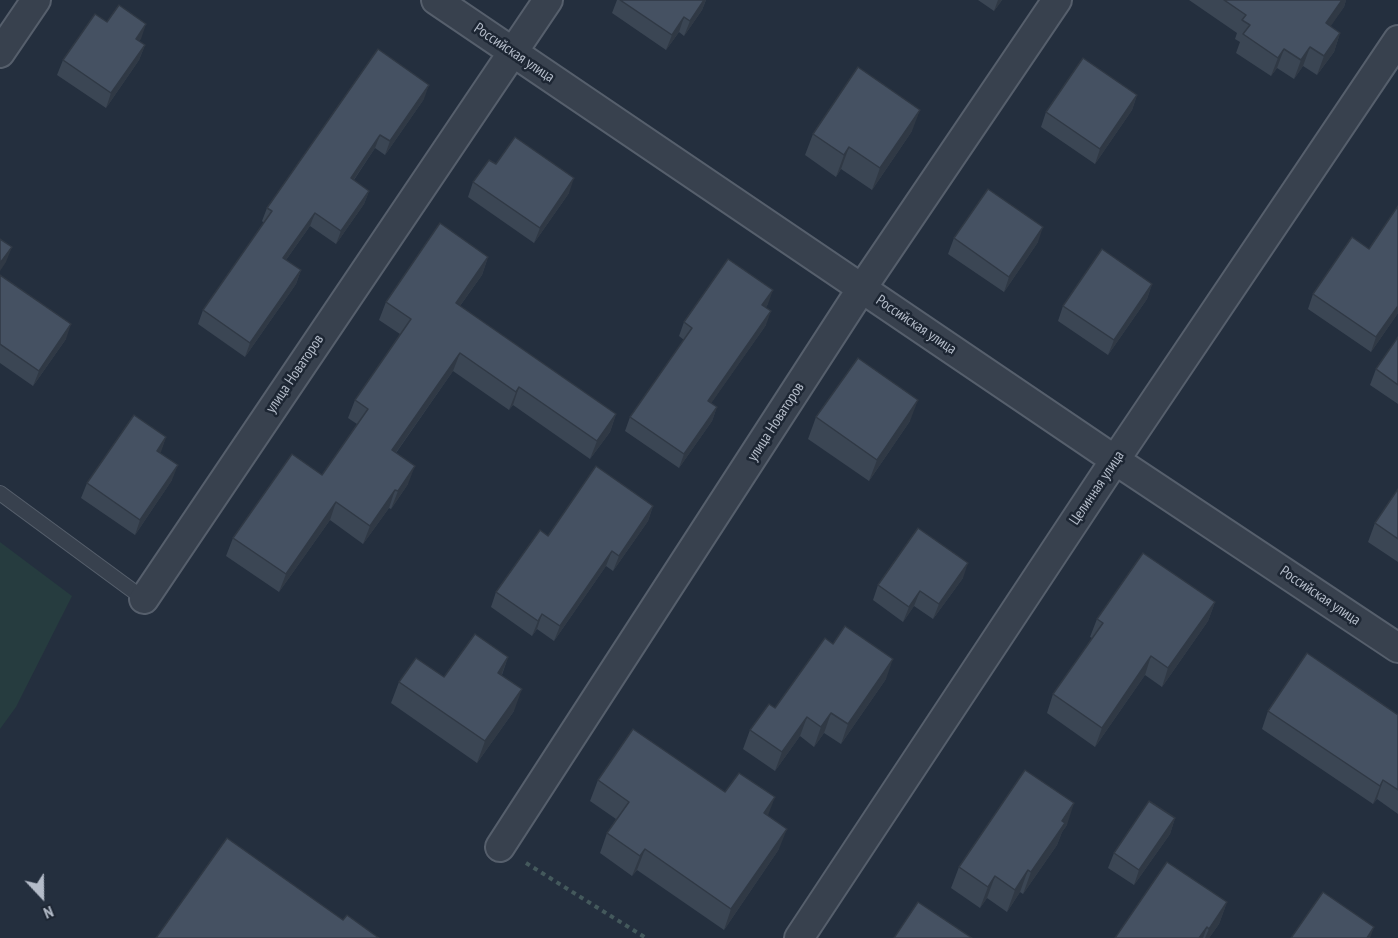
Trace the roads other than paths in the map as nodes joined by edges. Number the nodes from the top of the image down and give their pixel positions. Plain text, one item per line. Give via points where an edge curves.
1 (36, 0) edge
2 (436, 0) edge
3 (548, 0) edge
4 (1057, 0) edge
5 (1398, 40) edge
6 (512, 52) junction
7 (0, 53) edge
8 (862, 288) junction
9 (1115, 460) junction
10 (0, 493) edge
11 (144, 599) joint
12 (1398, 648) edge
13 (500, 847) road end
14 (799, 938) edge

1 - 7 street
2 - 6 street, Российская улица
3 - 6 street, улица Новаторов
4 - 8 street, улица Новаторов
5 - 9 street, Целинная улица
6 - 8 street, Российская улица
6 - 11 street, улица Новаторов
8 - 9 street, Российская улица
8 - 13 street, улица Новаторов
9 - 12 street, Российская улица
9 - 14 street, Целинная улица
10 - 11 lane

